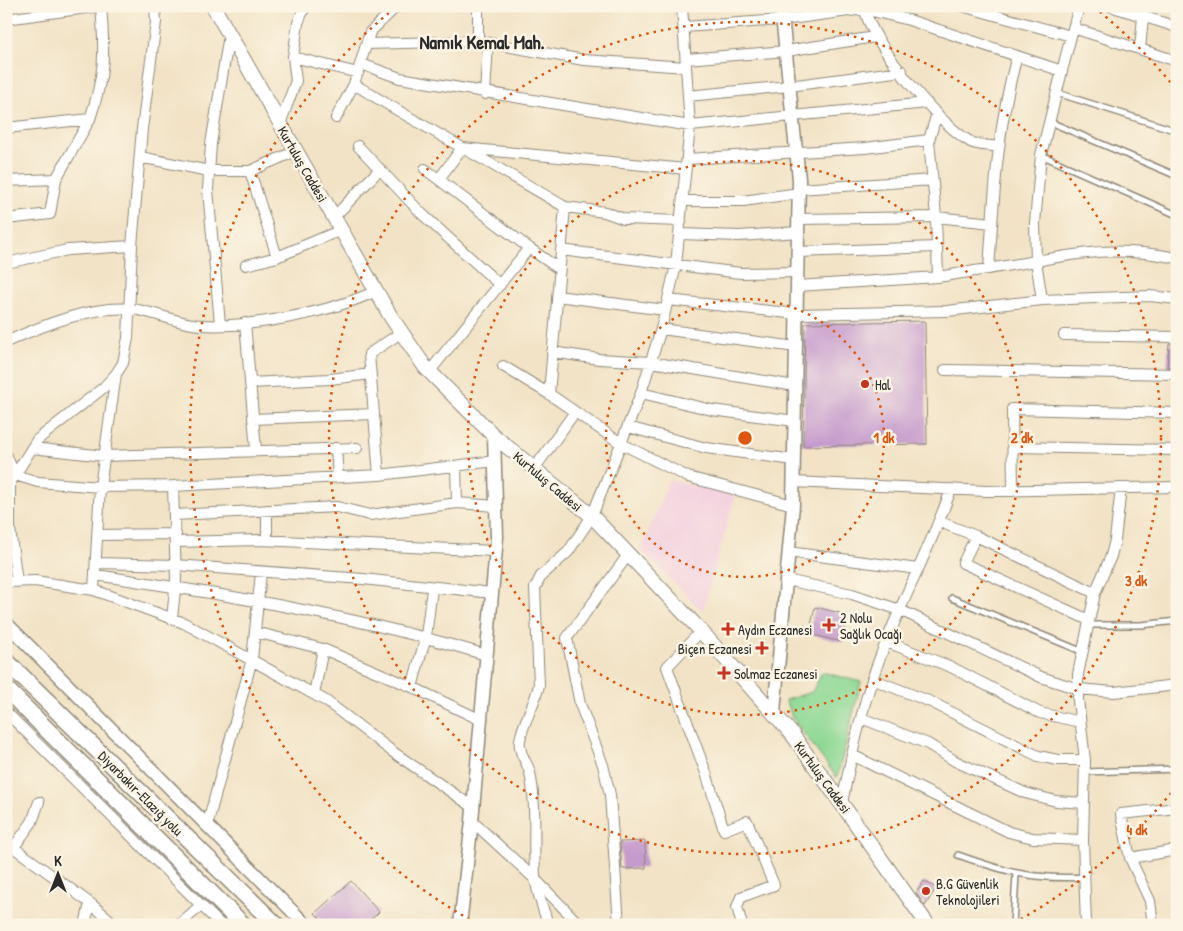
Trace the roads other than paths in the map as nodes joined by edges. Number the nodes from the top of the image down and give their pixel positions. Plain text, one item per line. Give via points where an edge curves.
1 (102, 6) edge
2 (156, 6) edge
3 (213, 6) edge
4 (305, 6) edge
5 (397, 6) edge
6 (478, 6) edge
7 (682, 6) edge
8 (781, 6) edge
9 (962, 6) edge
10 (1079, 6) edge
11 (1110, 6) edge
12 (1144, 6) edge
13 (864, 8) edge
14 (1144, 18) junction
15 (6, 19) edge
16 (782, 20) junction
17 (684, 27) junction
18 (1177, 27) edge
19 (1072, 32) junction
20 (229, 35) junction
21 (875, 37) junction
22 (483, 42) junction
23 (367, 44) junction
24 (1140, 50) junction
25 (786, 51) junction
26 (1017, 56) junction
27 (293, 57) junction
28 (1177, 61) edge
29 (686, 63) junction
30 (359, 69) junction
31 (902, 71) junction
32 (1062, 71) junction
33 (354, 84) junction
34 (790, 86) junction
35 (1056, 93) junction
36 (485, 94) junction
37 (688, 96) junction
38 (927, 103) junction
39 (937, 113) junction
40 (792, 114) junction
41 (336, 118) dead end
42 (90, 119) junction
43 (1049, 122) junction
44 (280, 124) junction
45 (690, 126) junction
46 (6, 128) edge
47 (1177, 131) edge
48 (929, 140) junction
49 (358, 146) dead end
50 (999, 147) junction
51 (462, 148) junction
52 (296, 151) junction
53 (797, 153) junction
54 (1041, 155) junction
55 (140, 157) junction
56 (687, 164) junction
57 (380, 169) junction
58 (425, 169) dead end
59 (209, 170) junction
60 (250, 170) junction
61 (1177, 176) edge
62 (56, 179) junction
63 (439, 179) junction
64 (933, 180) junction
65 (6, 181) edge
66 (799, 191) junction
67 (683, 200) junction
68 (565, 207) junction
69 (1177, 215) edge
70 (334, 217) junction
71 (936, 217) junction
72 (6, 219) edge
73 (681, 221) junction
74 (992, 223) junction
75 (799, 226) junction
76 (341, 230) junction
77 (680, 234) junction
78 (132, 246) junction
79 (936, 247) junction
80 (529, 248) junction
81 (561, 250) junction
82 (798, 252) junction
83 (277, 257) junction
84 (1177, 258) edge
85 (1036, 261) junction
86 (6, 263) edge
87 (246, 264) dead end
88 (676, 264) junction
89 (559, 269) junction
90 (989, 269) junction
91 (798, 272) junction
92 (938, 277) junction
93 (500, 285) junction
94 (797, 286) junction
95 (376, 291) junction
96 (557, 296) junction
97 (1177, 299) edge
98 (1042, 300) junction
99 (667, 305) junction
100 (130, 309) junction
101 (797, 314) junction
102 (244, 323) junction
103 (220, 324) junction
104 (661, 328) junction
105 (402, 332) junction
106 (1064, 335) dead end
107 (1177, 337) edge
108 (6, 342) edge
109 (796, 347) junction
110 (552, 352) junction
111 (651, 362) junction
112 (503, 366) dead end
113 (945, 370) dead end
114 (430, 371) junction
115 (116, 374) junction
116 (371, 374) junction
117 (1177, 374) edge
118 (250, 383) junction
119 (795, 386) junction
120 (641, 393) junction
121 (549, 394) junction
122 (575, 412) junction
123 (374, 414) junction
124 (1177, 414) edge
125 (254, 419) junction
126 (795, 421) junction
127 (628, 427) junction
128 (494, 436) junction
129 (622, 444) junction
130 (1013, 447) junction
131 (32, 448) junction
132 (336, 448) junction
133 (357, 448) dead end
134 (256, 450) junction
135 (1177, 450) edge
136 (6, 455) edge
137 (104, 456) junction
138 (794, 460) junction
139 (494, 461) junction
140 (456, 466) junction
141 (534, 469) junction
142 (379, 475) junction
143 (338, 477) junction
144 (11, 481) edge
145 (793, 482) junction
146 (173, 486) junction
147 (100, 487) junction
148 (1177, 487) edge
149 (1121, 488) junction
150 (951, 489) junction
151 (1014, 491) junction
152 (457, 504) junction
153 (793, 505) junction
154 (496, 506) junction
155 (267, 510) junction
156 (174, 515) junction
157 (592, 516) junction
158 (940, 522) junction
159 (97, 535) junction
160 (976, 536) junction
161 (176, 538) junction
162 (267, 540) junction
163 (495, 551) junction
164 (788, 552) junction
165 (628, 555) junction
166 (97, 564) junction
167 (176, 565) junction
168 (918, 569) junction
169 (261, 573) junction
170 (96, 575) junction
171 (786, 580) junction
172 (6, 582) edge
173 (17, 582) junction
174 (175, 587) junction
175 (432, 589) junction
176 (94, 590) junction
177 (492, 593) junction
178 (1095, 593) junction
179 (952, 598) dead end
180 (258, 600) junction
181 (900, 610) junction
182 (172, 618) junction
183 (1177, 622) edge
184 (6, 623) edge
185 (1088, 623) junction
186 (701, 631) junction
187 (255, 632) junction
188 (426, 636) junction
189 (887, 642) junction
190 (323, 649) junction
191 (1081, 651) junction
192 (486, 655) junction
193 (252, 659) junction
194 (6, 661) edge
195 (872, 679) junction
196 (1177, 685) edge
197 (412, 687) junction
198 (6, 689) edge
199 (1078, 689) junction
200 (314, 694) junction
201 (6, 712) edge
202 (774, 712) junction
203 (861, 718) junction
204 (481, 720) junction
205 (1080, 722) junction
206 (852, 755) junction
207 (1085, 760) junction
208 (1177, 769) edge
209 (1084, 772) junction
210 (39, 802) dead end
211 (842, 803) junction
212 (1084, 803) junction
213 (473, 807) junction
214 (1177, 808) edge
215 (472, 821) junction
216 (207, 826) junction
217 (1082, 840) junction
218 (10, 845) edge
219 (1177, 850) edge
220 (958, 855) dead end
221 (1130, 858) junction
222 (1016, 875) junction
223 (1084, 876) junction
224 (535, 879) junction
225 (90, 903) junction
226 (201, 905) junction
227 (85, 925) edge
228 (116, 925) edge
229 (180, 925) edge
230 (221, 925) edge
231 (244, 925) edge
232 (276, 925) edge
233 (306, 925) edge
234 (460, 925) edge
235 (548, 925) edge
236 (580, 925) edge
237 (619, 925) edge
238 (742, 925) edge
239 (928, 925) edge
240 (1013, 925) edge
241 (1086, 925) edge
242 (1153, 925) edge

1 - 15 street
1 - 42 street via 105,56 101,86
2 - 55 street
3 - 20 main road, Kurtuluş Caddesi
4 - 27 street via 298,23
5 - 23 street via 370,32
6 - 22 street
7 - 17 street
8 - 16 street
9 - 19 street
10 - 19 street
11 - 14 street
12 - 14 street
13 - 16 street
13 - 21 street
13 - 26 street
14 - 18 street
14 - 24 street
16 - 17 street
16 - 25 street
17 - 29 street
19 - 24 street
19 - 32 street
20 - 44 main road, Kurtuluş Caddesi
20 - 59 street
21 - 25 street
21 - 31 street
22 - 23 street
22 - 29 street via 584,60
22 - 36 street
23 - 30 street
24 - 28 street
25 - 29 street
25 - 34 street
26 - 32 street
26 - 50 street via 1006,92
27 - 30 street
27 - 44 street via 296,81
29 - 37 street
30 - 33 street
30 - 36 street
31 - 34 street
31 - 38 street
32 - 35 street
33 - 41 street
33 - 51 street
34 - 37 street
34 - 40 street
35 - 43 street
35 - 47 lane
36 - 45 street
37 - 45 street
38 - 39 street
38 - 40 street
39 - 48 street
39 - 50 street via 970,143
40 - 45 street
40 - 53 street
42 - 46 street
42 - 62 street
43 - 54 street
43 - 61 lane
44 - 52 main road, Kurtuluş Caddesi
45 - 56 street
48 - 53 street
48 - 64 street
49 - 57 street
50 - 74 street
51 - 56 street
51 - 63 street
51 - 68 street
52 - 60 street
52 - 70 main road, Kurtuluş Caddesi
53 - 56 street
53 - 66 street
54 - 69 lane
54 - 85 street via 1035,223
55 - 59 street
55 - 78 street
56 - 67 street
57 - 70 street
57 - 93 street via 421,213
58 - 63 street
59 - 60 street
59 - 103 street
60 - 83 street
62 - 65 street
62 - 72 street via 50,214
63 - 80 street
64 - 66 street
64 - 71 street
66 - 67 street via 743,200
66 - 75 street
67 - 73 street
68 - 73 street via 605,212 624,219
68 - 81 street
70 - 76 main road, Kurtuluş Caddesi
71 - 74 street
71 - 75 street
71 - 79 street
73 - 77 street
74 - 90 street
75 - 77 street via 739,236
75 - 82 street
76 - 83 street
76 - 95 main road, Kurtuluş Caddesi
77 - 88 street
78 - 86 street via 68,250
78 - 100 street
79 - 82 street
79 - 92 street
80 - 89 street
80 - 93 street
81 - 88 street
81 - 89 street
82 - 91 street
83 - 87 street
84 - 85 street via 1102,251
85 - 90 street
85 - 98 street
88 - 91 street via 740,273
88 - 99 street
89 - 96 street
90 - 92 street
91 - 94 street
92 - 94 street
93 - 114 street
94 - 101 street
95 - 102 street via 354,302 318,311
95 - 105 main road, Kurtuluş Caddesi
96 - 99 street
96 - 110 street
97 - 98 street via 1150,296
98 - 101 street via 947,311
99 - 101 street
99 - 104 street
100 - 103 street via 201,325
100 - 108 street via 94,312 45,324
100 - 115 street via 128,338
101 - 109 street
102 - 103 street
102 - 118 street
104 - 109 street
104 - 111 street
105 - 114 main road, Kurtuluş Caddesi
105 - 116 street via 369,354
106 - 107 street
109 - 119 street
110 - 111 street
110 - 121 street
111 - 119 street
111 - 120 street
112 - 121 street
113 - 117 street
114 - 128 main road, Kurtuluş Caddesi
115 - 131 street via 37,440
115 - 137 street
116 - 118 street via 330,380
116 - 123 street
118 - 125 street
119 - 126 street
120 - 126 street via 712,410
120 - 127 street
121 - 122 street
122 - 129 street
122 - 141 street
123 - 125 street
123 - 142 street
124 - 130 street via 1012,409
125 - 134 street
126 - 138 street
127 - 129 street
127 - 138 street via 706,448
128 - 139 street
128 - 141 main road, Kurtuluş Caddesi
129 - 153 street via 688,477
129 - 157 street
130 - 135 street
130 - 151 street
131 - 137 street
131 - 144 street
132 - 133 street
132 - 134 street
132 - 143 street
134 - 137 street
136 - 144 street
137 - 147 street
138 - 145 street
139 - 140 street
139 - 154 street
140 - 142 street
140 - 152 street
141 - 157 main road, Kurtuluş Caddesi
142 - 143 street
143 - 146 street
144 - 147 street
144 - 173 street via 10,529
145 - 150 street
145 - 153 street
146 - 147 street
146 - 156 street
147 - 159 street
148 - 149 street
149 - 151 street
149 - 178 street via 1112,556
150 - 151 street
150 - 158 street
152 - 154 street
152 - 155 street via 370,515 337,507
153 - 164 street
154 - 163 street
155 - 156 street
155 - 162 street
156 - 161 street
157 - 165 main road, Kurtuluş Caddesi
157 - 224 street via 568,552 541,576 535,588 539,686 520,747 529,771 535,814
158 - 160 street
158 - 168 street
159 - 161 street
159 - 166 street
160 - 178 street
160 - 185 street via 963,563
161 - 162 street
161 - 167 street
162 - 163 street
163 - 177 street
164 - 168 street
164 - 171 street
165 - 186 main road, Kurtuluş Caddesi
165 - 237 street via 567,638 583,713 610,795
166 - 167 street
166 - 170 street
167 - 169 street
167 - 174 street
168 - 181 street
169 - 175 street via 362,579
169 - 180 street
170 - 174 street
170 - 176 street
171 - 181 street via 852,594
171 - 202 street
172 - 173 street
173 - 176 street via 35,581
174 - 180 street
174 - 182 street
175 - 177 street
175 - 188 street
176 - 182 street
177 - 192 street
178 - 185 street
179 - 191 lane
180 - 187 street
180 - 188 street
181 - 189 street
181 - 199 street via 1042,677
182 - 193 street
183 - 185 lane via 1141,625
184 - 216 street
185 - 191 street
186 - 202 main road, Kurtuluş Caddesi
186 - 238 street via 667,667 724,830 747,821 774,885 741,896 737,907
187 - 190 street
187 - 193 street
188 - 192 street
188 - 197 street
189 - 195 street
189 - 205 street via 952,667 1040,713
190 - 197 street
190 - 200 street
191 - 199 street
192 - 204 street
193 - 200 street
193 - 216 street
194 - 232 highway, Diyarbakır-Elazığ yolu
195 - 203 street
195 - 207 street via 931,702 1038,756
196 - 199 street via 1114,692
197 - 204 street
198 - 231 highway, Diyarbakır-Elazığ yolu
199 - 205 street
200 - 213 street
201 - 226 street
202 - 211 main road, Kurtuluş Caddesi
203 - 206 street
203 - 212 street via 928,744 955,761 1025,793 1056,801
204 - 213 street
205 - 207 street
206 - 211 street
206 - 217 street via 1009,832 1033,838
207 - 209 street
208 - 209 lane
209 - 212 street
210 - 218 street via 32,822
211 - 239 main road, Kurtuluş Caddesi
212 - 217 street
213 - 215 street
214 - 221 street via 1121,814
215 - 224 street
215 - 234 street
216 - 233 street
217 - 223 street
218 - 225 street
219 - 221 street
220 - 222 lane
221 - 242 street via 1150,901
222 - 223 lane
222 - 240 lane
223 - 241 street
224 - 235 street
224 - 236 street
225 - 227 street
225 - 228 street
226 - 229 street
226 - 230 street

